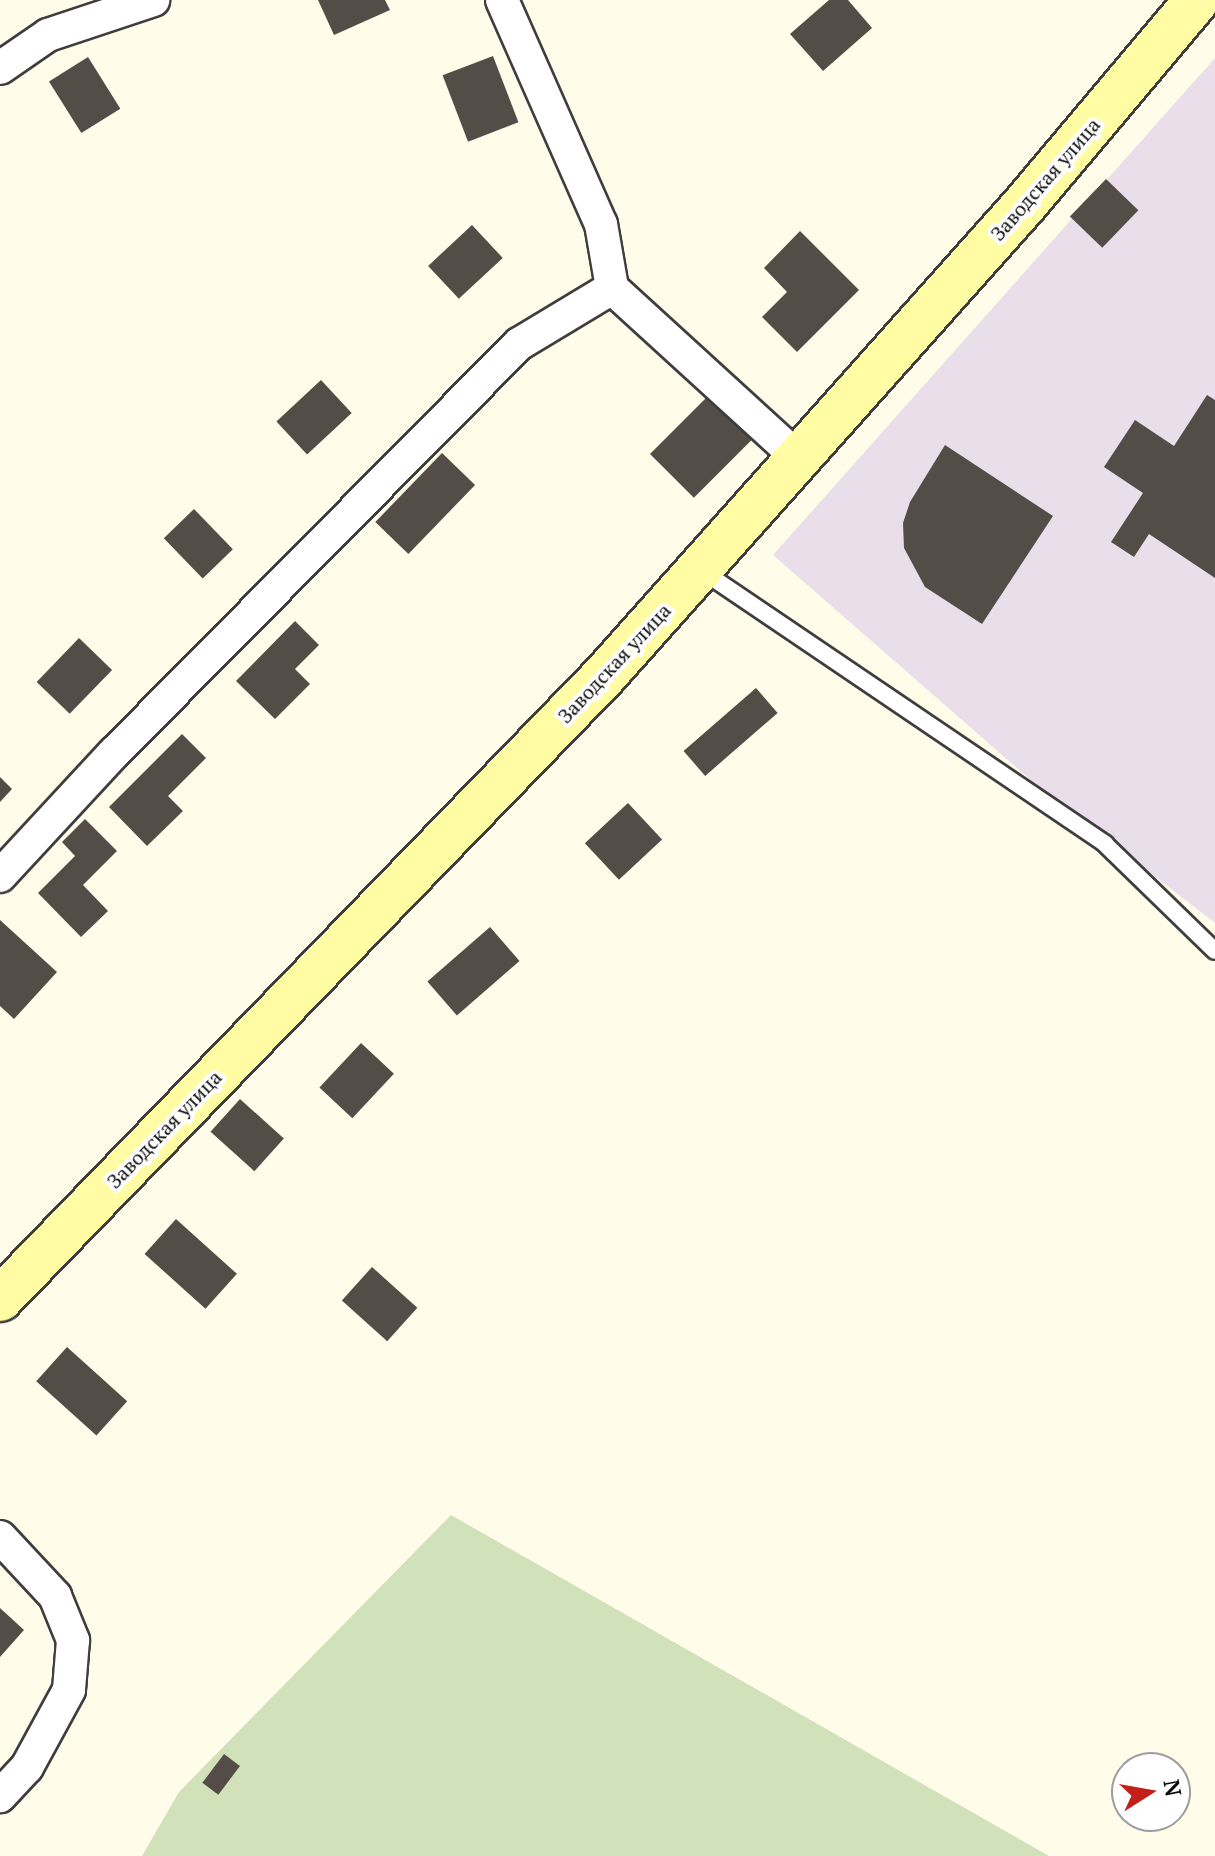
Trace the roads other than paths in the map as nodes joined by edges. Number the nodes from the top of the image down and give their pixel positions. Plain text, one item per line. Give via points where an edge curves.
1 (153, 0) edge
2 (502, 0) edge
3 (1197, 0) edge
4 (0, 68) edge
5 (612, 288) junction
6 (798, 458) junction
7 (700, 569) junction
8 (0, 876) edge
9 (1215, 951) edge
10 (0, 1299) edge
11 (0, 1537) edge
12 (0, 1796) edge

1 - 4 street via 48,35
2 - 5 street via 601,224
3 - 6 street, Заводская улица via 1026,203
5 - 6 street
5 - 8 street via 519,344 114,753
6 - 7 street, Заводская улица
7 - 9 lane via 1105,844
7 - 10 street, Заводская улица via 604,676
11 - 12 street via 55,1596 73,1640 69,1690 27,1767

